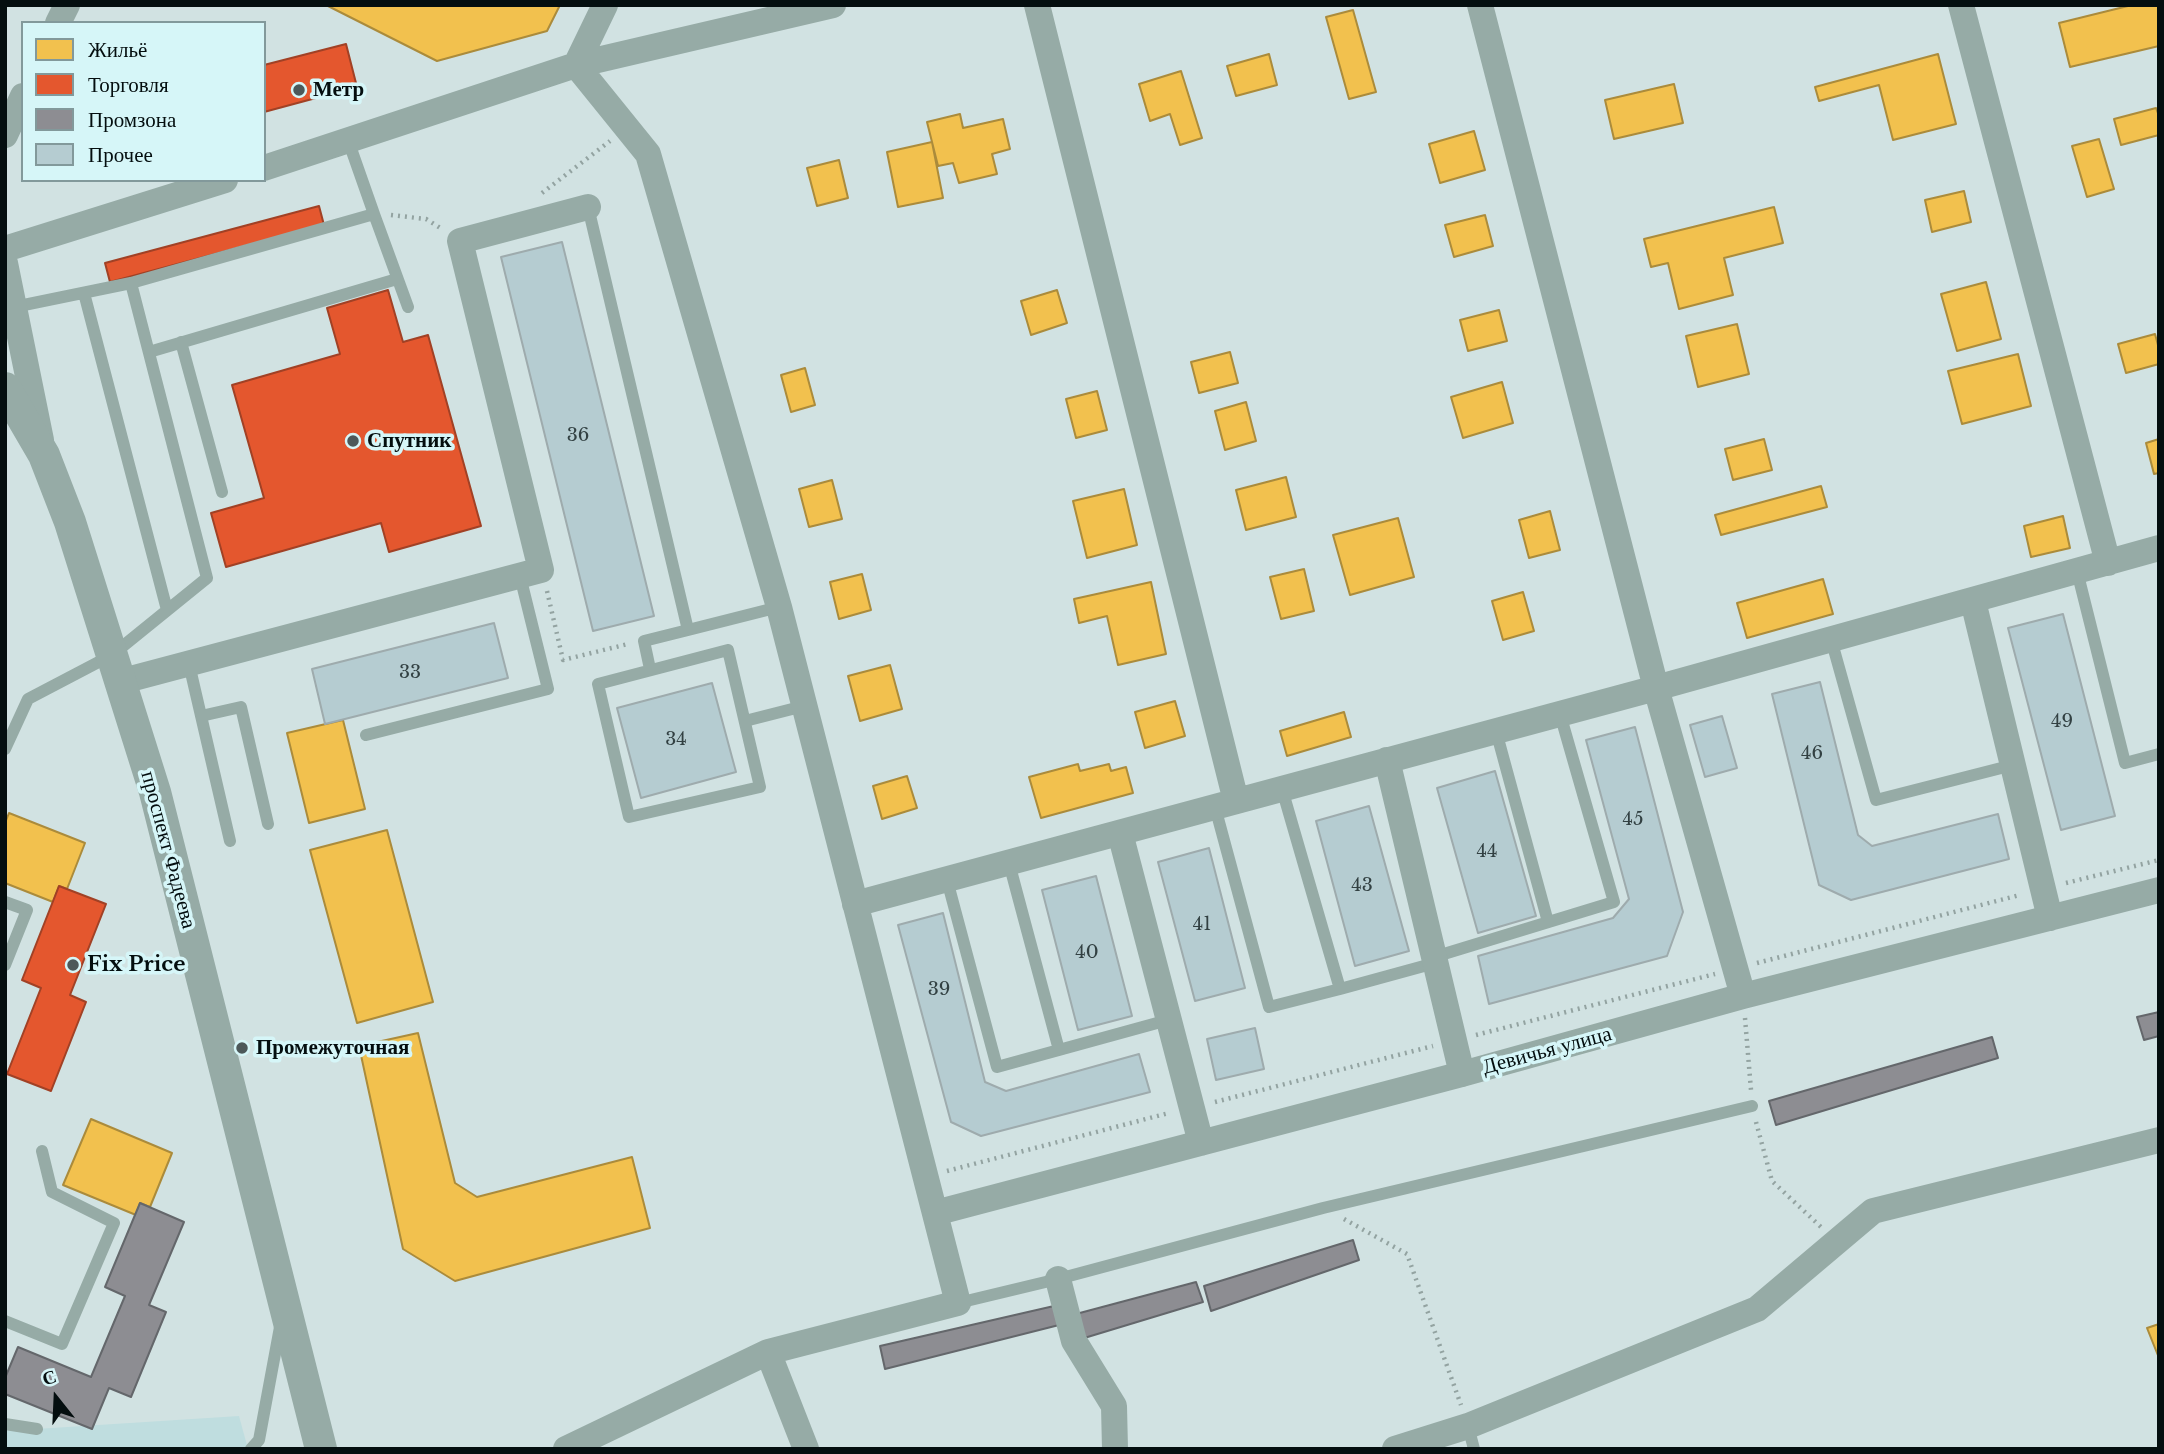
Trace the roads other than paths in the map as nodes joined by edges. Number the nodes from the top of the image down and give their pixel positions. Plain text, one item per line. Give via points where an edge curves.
1 (67, 5) edge
2 (605, 5) edge
3 (833, 5) edge
4 (1037, 5) edge
5 (1480, 5) edge
6 (1961, 5) edge
7 (59, 21) edge
8 (576, 65) junction
9 (21, 100) edge
10 (5, 135) edge
11 (348, 140) junction
12 (266, 166) edge
13 (219, 182) edge
14 (588, 207) joint
15 (374, 214) junction
16 (5, 249) edge
17 (5, 263) edge
18 (397, 279) junction
19 (131, 283) junction
20 (84, 293) junction
21 (14, 307) junction
22 (408, 307) dead end
23 (181, 342) junction
24 (13, 345) edge
25 (149, 352) junction
26 (5, 388) edge
27 (44, 455) junction
28 (222, 492) dead end
29 (2158, 553) edge
30 (2108, 563) junction
31 (2077, 571) junction
32 (531, 573) junction
33 (1973, 601) junction
34 (779, 607) junction
35 (167, 610) junction
36 (688, 630) junction
37 (1831, 639) junction
38 (189, 664) junction
39 (116, 668) junction
40 (650, 670) junction
41 (1656, 688) junction
42 (804, 706) junction
43 (1560, 714) junction
44 (201, 716) junction
45 (745, 721) junction
46 (1496, 731) junction
47 (366, 735) dead end
48 (5, 748) edge
49 (2159, 754) edge
50 (1387, 761) junction
51 (2013, 765) junction
52 (1282, 789) junction
53 (1225, 804) junction
54 (268, 824) dead end
55 (1120, 833) junction
56 (230, 841) dead end
57 (1009, 863) junction
58 (947, 880) junction
59 (2159, 890) edge
60 (5, 902) edge
61 (855, 904) junction
62 (2050, 918) junction
63 (1548, 922) junction
64 (1434, 960) junction
65 (5, 965) edge
66 (1340, 989) junction
67 (1743, 996) junction
68 (1168, 1020) junction
69 (1059, 1050) junction
70 (1462, 1074) junction
71 (1752, 1106) road end
72 (2159, 1140) edge
73 (1201, 1143) junction
74 (42, 1151) dead end
75 (935, 1213) junction
76 (1058, 1279) junction
77 (958, 1303) junction
78 (284, 1306) junction
79 (5, 1321) edge
80 (768, 1352) junction
81 (5, 1424) edge
82 (37, 1429) dead end
83 (1471, 1437) edge
84 (251, 1449) edge
85 (321, 1449) edge
86 (566, 1449) edge
87 (806, 1449) edge
88 (1115, 1449) edge
89 (1395, 1449) edge

1 - 7 street
2 - 8 street
3 - 8 street
4 - 53 street
5 - 41 street
6 - 30 street
8 - 11 street
8 - 34 street via 648,154
9 - 10 street
11 - 12 street
11 - 15 lane
13 - 16 street
14 - 32 street via 460,242
14 - 36 lane
15 - 18 lane
15 - 19 lane
17 - 21 street
18 - 22 lane
18 - 23 lane
19 - 20 lane
19 - 25 lane
20 - 21 lane
20 - 35 lane
21 - 24 street
23 - 25 lane
23 - 28 lane
24 - 27 street
25 - 35 lane via 207,578
26 - 27 street, проспект Фадеева
27 - 39 street, проспект Фадеева
29 - 30 street
30 - 31 street
31 - 33 street
31 - 49 lane via 2125,763
32 - 38 street
32 - 47 lane via 548,689
33 - 37 street
33 - 51 street
34 - 36 lane
34 - 42 street
35 - 39 lane
36 - 40 lane via 644,640
37 - 41 street
37 - 51 lane via 1876,800
38 - 39 street
38 - 44 lane
39 - 48 lane via 28,699
39 - 78 street, проспект Фадеева via 155,793
40 - 45 lane via 728,650
40 - 45 lane via 598,684 629,817 760,787
41 - 43 street
41 - 67 street
42 - 45 lane
42 - 61 street
43 - 46 street
43 - 63 lane via 1614,902
44 - 54 lane via 241,707
44 - 56 lane
46 - 50 street
46 - 63 lane
50 - 52 street
50 - 64 street
51 - 62 street
52 - 53 street
52 - 66 lane
53 - 55 street
53 - 66 lane via 1269,1007
55 - 57 street
55 - 68 street
57 - 58 street
57 - 69 lane
58 - 61 street
58 - 69 lane via 996,1067
59 - 62 street, Девичья улица
60 - 65 lane via 27,910
61 - 75 street
62 - 67 street, Девичья улица
63 - 64 lane
64 - 66 lane
64 - 70 street
67 - 70 street, Девичья улица
68 - 69 lane
68 - 73 street
70 - 73 street, Девичья улица
71 - 76 lane via 1323,1208
72 - 83 street via 1873,1211 1757,1309
73 - 75 street, Девичья улица
74 - 79 lane via 52,1192 114,1223 62,1344
75 - 77 street
76 - 77 lane
76 - 88 street via 1074,1341 1114,1406
77 - 80 street
78 - 84 lane via 259,1440
78 - 85 street, проспект Фадеева
80 - 86 street
80 - 87 street
81 - 82 lane
83 - 89 street

